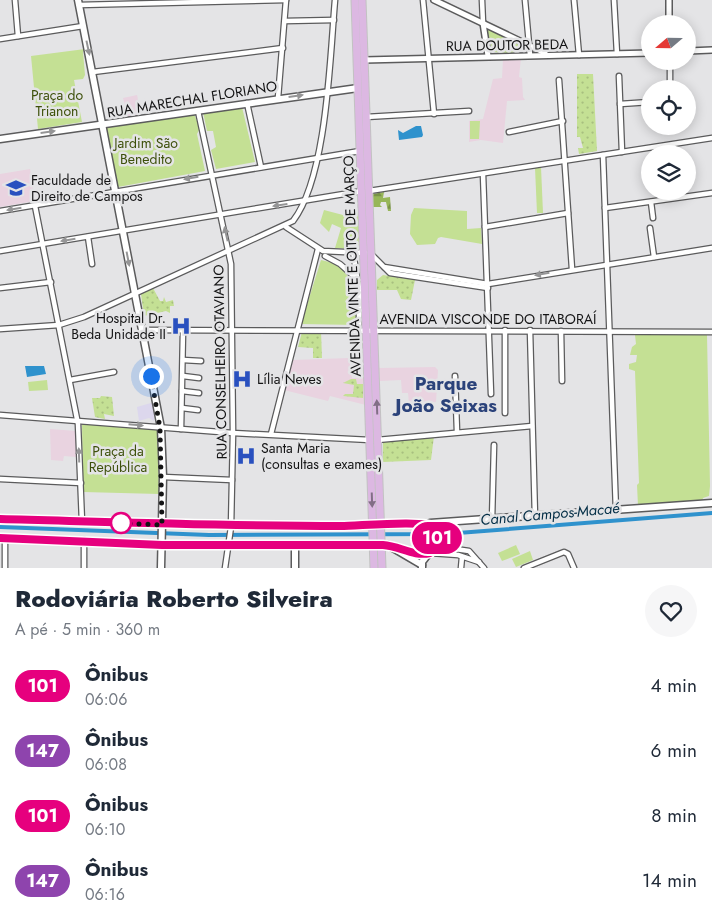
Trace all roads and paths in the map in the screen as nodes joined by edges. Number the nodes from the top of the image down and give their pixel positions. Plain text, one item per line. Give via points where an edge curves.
1 (15, 0) edge
2 (286, 0) edge
3 (335, 0) edge
4 (355, 0) edge
5 (362, 0) edge
6 (423, 0) edge
7 (434, 0) edge
8 (482, 0) edge
9 (525, 0) edge
10 (574, 0) edge
11 (614, 0) edge
12 (669, 0) edge
13 (79, 2) edge
14 (669, 15) edge
15 (334, 20) junction
16 (285, 21) junction
17 (483, 23) junction
18 (83, 26) junction
19 (490, 26) junction
20 (486, 33) junction
21 (18, 36) junction
22 (0, 38) edge
23 (529, 46) junction
24 (283, 48) junction
25 (712, 50) edge
26 (696, 51) edge
27 (641, 53) edge
28 (548, 54) junction
29 (617, 54) junction
30 (530, 55) junction
31 (579, 55) junction
32 (488, 56) junction
33 (428, 58) junction
34 (364, 60) junction
35 (92, 72) junction
36 (619, 76) dead end
37 (560, 80) dead end
38 (362, 87) junction
39 (327, 91) junction
40 (278, 98) junction
41 (247, 103) junction
42 (641, 103) edge
43 (620, 104) junction
44 (198, 110) junction
45 (469, 112) dead end
46 (434, 114) junction
47 (366, 117) junction
48 (563, 121) junction
49 (103, 125) junction
50 (508, 132) dead end
51 (712, 138) edge
52 (0, 139) edge
53 (360, 151) junction
54 (622, 152) junction
55 (603, 155) junction
56 (318, 158) junction
57 (564, 161) junction
58 (261, 167) junction
59 (483, 174) junction
60 (212, 175) junction
61 (115, 191) junction
62 (366, 191) junction
63 (712, 193) edge
64 (305, 201) junction
65 (651, 202) junction
66 (35, 206) junction
67 (605, 208) junction
68 (0, 211) edge
69 (568, 213) junction
70 (221, 214) junction
71 (653, 218) dead end
72 (286, 226) junction
73 (485, 227) junction
74 (650, 228) dead end
75 (123, 230) junction
76 (88, 236) junction
77 (42, 244) junction
78 (712, 248) edge
79 (229, 249) junction
80 (318, 249) junction
81 (0, 251) edge
82 (336, 252) junction
83 (353, 252) junction
84 (368, 254) junction
85 (325, 256) junction
86 (654, 257) junction
87 (92, 264) dead end
88 (315, 264) junction
89 (608, 264) junction
90 (572, 269) junction
91 (359, 281) junction
92 (51, 282) junction
93 (488, 286) junction
94 (0, 288) edge
95 (135, 292) junction
96 (59, 325) junction
97 (0, 329) edge
98 (296, 329) junction
99 (359, 329) junction
100 (370, 329) junction
101 (143, 330) junction
102 (489, 330) junction
103 (505, 330) junction
104 (530, 330) junction
105 (184, 331) junction
106 (233, 331) junction
107 (561, 331) junction
108 (611, 331) junction
109 (712, 332) edge
110 (184, 360) junction
111 (201, 361) dead end
112 (114, 372) dead end
113 (183, 376) junction
114 (455, 376) dead end
115 (199, 378) dead end
116 (70, 380) junction
117 (562, 381) dead end
118 (182, 391) junction
119 (199, 393) dead end
120 (491, 394) dead end
121 (182, 408) junction
122 (198, 410) dead end
123 (505, 413) dead end
124 (0, 415) edge
125 (77, 419) junction
126 (532, 426) junction
127 (160, 428) junction
128 (181, 429) junction
129 (457, 432) junction
130 (233, 433) junction
131 (271, 434) junction
132 (374, 440) junction
133 (494, 445) dead end
134 (163, 477) junction
135 (0, 479) edge
136 (232, 480) junction
137 (80, 483) junction
138 (712, 503) edge
139 (616, 511) junction
140 (535, 517) junction
141 (0, 519) edge
142 (492, 520) junction
143 (82, 522) junction
144 (427, 523) junction
145 (448, 523) junction
146 (377, 528) junction
147 (231, 529) junction
148 (162, 531) junction
149 (438, 532) junction
150 (3, 538) edge
151 (84, 540) junction
152 (229, 543) junction
153 (379, 544) junction
154 (162, 545) junction
155 (295, 546) junction
156 (435, 546) junction
157 (458, 548) junction
158 (430, 553) junction
159 (460, 556) junction
160 (479, 562) junction
161 (418, 566) edge
162 (531, 567) edge
163 (5, 568) edge
164 (84, 568) edge
165 (161, 568) edge
166 (225, 568) edge
167 (295, 568) edge
168 (374, 568) edge
169 (382, 568) edge
170 (461, 568) edge
171 (484, 568) edge
172 (524, 568) edge
173 (574, 568) edge

1 - 21 street
2 - 13 street
2 - 16 street
3 - 15 street
4 - 38 main road, AVENIDA VINTE E OITO DE MARÇO
5 - 34 main road, AVENIDA VINTE E OITO DE MARÇO
6 - 33 street
7 - 17 street
8 - 17 street
9 - 23 street
10 - 31 street
11 - 29 street
12 - 14 street
13 - 18 main road
15 - 16 street
15 - 39 street
16 - 24 street
17 - 19 street
17 - 20 street
18 - 21 street
18 -> 35 main road
19 - 20 street
19 - 23 street
20 - 32 street
21 - 22 street
23 - 28 street
23 - 30 street
24 - 35 street
24 - 40 street
25 - 26 street
27 - 29 street, RUA DOUTOR BEDA
28 - 30 street, RUA DOUTOR BEDA
28 - 31 street, RUA DOUTOR BEDA
29 - 31 street, RUA DOUTOR BEDA
30 - 32 street, RUA DOUTOR BEDA
32 - 33 street, RUA DOUTOR BEDA
33 - 34 street, RUA DOUTOR BEDA
33 - 46 street
34 - 38 main road, AVENIDA VINTE E OITO DE MARÇO
35 - 49 main road
36 - 43 street
37 - 48 street
38 - 39 main road, RUA MARECHAL FLORIANO
38 - 47 main road, AVENIDA VINTE E OITO DE MARÇO
38 - 53 main road, AVENIDA VINTE E OITO DE MARÇO
40 -> 39 main road, RUA MARECHAL FLORIANO
39 - 56 street
40 - 41 main road, RUA MARECHAL FLORIANO
41 - 44 main road, RUA MARECHAL FLORIANO
41 - 58 street
42 - 43 street
43 - 54 street
44 - 49 main road, RUA MARECHAL FLORIANO
44 - 60 street, RUA CONSELHEIRO OTAVIANO
45 - 46 street
46 - 47 street
47 - 62 main road, AVENIDA VINTE E OITO DE MARÇO
48 - 50 street
48 - 57 street
52 -> 49 main road, RUA MARECHAL FLORIANO
49 - 61 main road
51 - 54 street
53 - 56 street
53 - 62 main road, AVENIDA VINTE E OITO DE MARÇO
54 - 55 street
55 - 57 street
55 - 67 street
56 - 58 street
56 - 64 street
57 - 59 street
57 - 69 street
58 - 60 street
59 - 62 street
59 - 73 street
60 -> 61 street
60 - 70 street, RUA CONSELHEIRO OTAVIANO
61 - 66 street
61 - 75 main road
62 - 64 street
62 - 84 main road, AVENIDA VINTE E OITO DE MARÇO
63 - 65 street
64 -> 70 street
64 - 72 street via 297,217
65 - 67 street
65 - 71 street
66 -> 68 street
66 - 77 street
67 - 89 street
69 - 73 street
69 - 90 street
70 - 75 street
79 -> 70 street, RUA CONSELHEIRO OTAVIANO
72 - 79 street
72 - 80 street
73 - 93 street
74 - 86 street
75 - 76 street
75 -> 95 main road
76 -> 77 street
76 - 87 street
77 - 81 street
77 - 92 street
78 - 86 street
79 - 95 street
79 - 106 street, RUA CONSELHEIRO OTAVIANO
80 - 82 street
80 - 88 street
82 - 83 street
82 - 85 street
83 - 84 street
83 - 91 street
84 - 93 street via 390,273
84 - 100 main road, AVENIDA VINTE E OITO DE MARÇO
85 - 88 street
85 - 91 street
86 - 89 street
88 - 98 street
89 - 90 street
89 - 108 street
90 -> 93 street
91 - 99 street
92 - 94 street
92 - 96 street
93 - 102 street
95 - 96 street via 84,317
95 - 101 main road
96 - 97 street
96 - 116 street
98 - 99 street, AVENIDA VISCONDE DO ITABORAÍ
98 - 106 street, AVENIDA VISCONDE DO ITABORAÍ
98 - 131 street
99 - 100 street, AVENIDA VISCONDE DO ITABORAÍ
100 - 102 street, AVENIDA VISCONDE DO ITABORAÍ
100 - 132 main road, AVENIDA VINTE E OITO DE MARÇO
101 - 105 street, AVENIDA VISCONDE DO ITABORAÍ
101 - 127 main road
102 - 103 street, AVENIDA VISCONDE DO ITABORAÍ
102 - 120 street
103 - 104 street, AVENIDA VISCONDE DO ITABORAÍ
103 - 123 street
104 - 107 street, AVENIDA VISCONDE DO ITABORAÍ
104 - 126 street
105 - 106 street, AVENIDA VISCONDE DO ITABORAÍ
105 - 110 street
106 - 130 street, RUA CONSELHEIRO OTAVIANO
107 - 108 street, AVENIDA VISCONDE DO ITABORAÍ
107 - 117 street
108 - 109 street, AVENIDA VISCONDE DO ITABORAÍ
108 - 139 street
110 - 111 street
110 - 113 street
112 - 116 street
113 - 115 street
113 - 118 street
114 - 129 street
116 - 125 street
118 - 119 street
118 - 121 street
121 - 122 street
121 - 128 street
124 - 125 street
125 -> 127 street
137 -> 125 street
126 - 129 street
126 - 140 street
127 - 128 street
127 - 134 main road
128 - 130 street
129 - 132 street
130 - 131 street
130 - 136 street, RUA CONSELHEIRO OTAVIANO
131 - 132 street
132 - 146 main road, AVENIDA VINTE E OITO DE MARÇO
133 - 142 street
134 - 136 street
134 - 148 main road
135 - 137 street
136 - 147 street, RUA CONSELHEIRO OTAVIANO
137 - 143 street
138 - 139 main road
139 - 140 main road
140 - 142 main road
141 - 143 main road
142 - 145 main road
143 - 148 main road
144 - 145 main road
144 - 146 main road
144 - 149 main road
145 - 149 main road
146 - 147 main road
146 - 153 main road, AVENIDA VINTE E OITO DE MARÇO
147 - 148 main road
147 - 152 street, RUA CONSELHEIRO OTAVIANO
148 - 154 main road
149 - 156 main road
150 - 151 main road
150 - 163 street
151 - 154 main road
151 - 164 street
152 - 154 main road
152 - 155 main road
152 - 166 street, RUA CONSELHEIRO OTAVIANO
153 - 155 main road
153 - 158 main road via 416,554
153 - 161 main road
153 - 168 main road
153 - 169 main road
154 - 165 main road
155 - 167 main road
156 - 157 street
156 - 158 main road
157 - 159 street
157 - 160 street via 472,552
158 - 159 street
158 - 161 main road
159 - 160 street
159 - 170 street
160 - 171 street
162 - 172 street
162 - 173 street via 564,552

